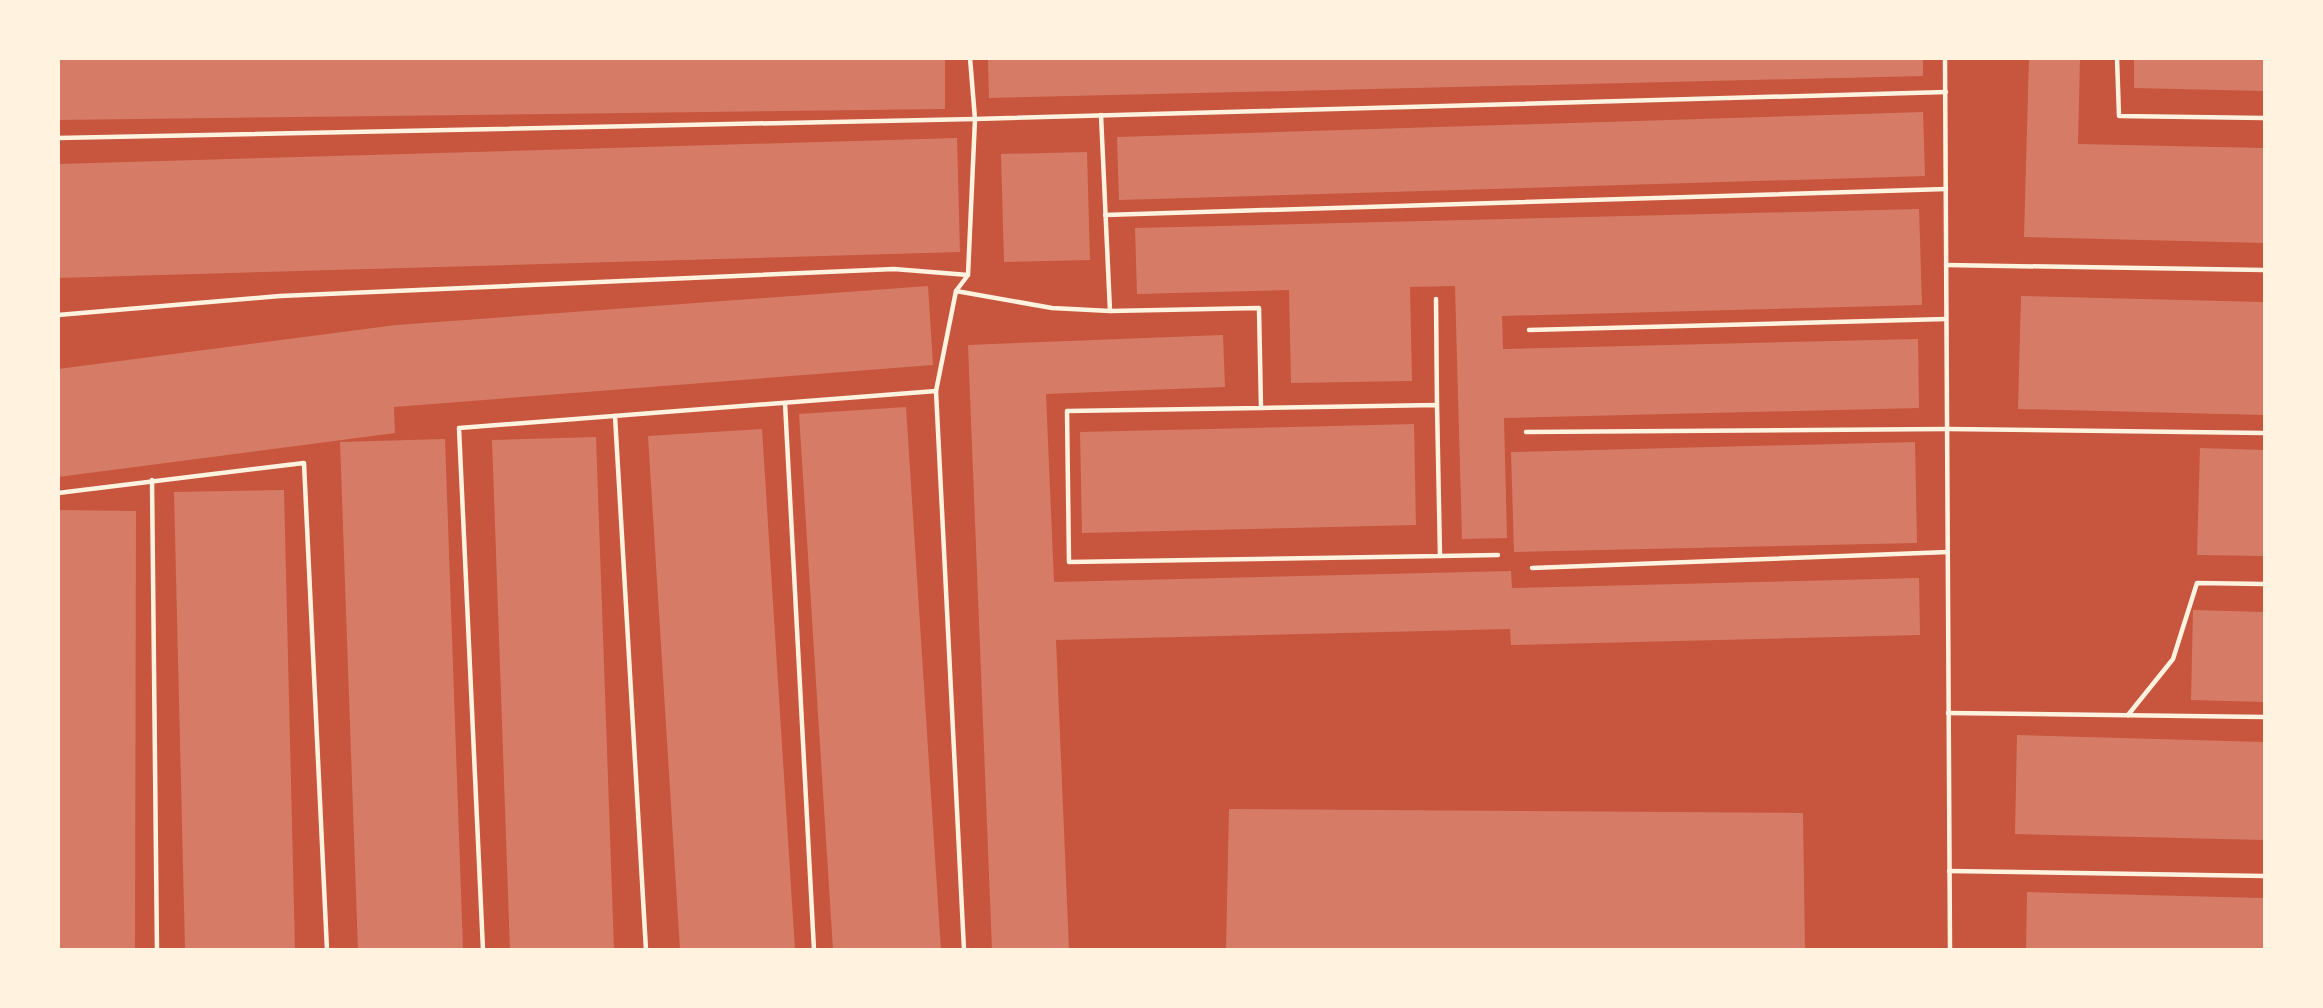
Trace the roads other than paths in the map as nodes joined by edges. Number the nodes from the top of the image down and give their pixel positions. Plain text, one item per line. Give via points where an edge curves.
1 (970, 58) edge
2 (1946, 58) edge
3 (2118, 58) edge
4 (1946, 92) junction
5 (1101, 115) junction
6 (2265, 118) edge
7 (975, 119) junction
8 (58, 138) edge
9 (1946, 189) junction
10 (1105, 215) junction
11 (1946, 265) junction
12 (2265, 270) edge
13 (968, 275) junction
14 (956, 291) junction
15 (1436, 298) dead end
16 (1110, 311) junction
17 (58, 315) edge
18 (1946, 319) junction
19 (1529, 330) dead end
20 (936, 391) junction
21 (784, 403) junction
22 (1437, 405) junction
23 (1261, 408) junction
24 (615, 416) junction
25 (1947, 429) junction
26 (1526, 432) dead end
27 (2265, 434) edge
28 (152, 480) junction
29 (58, 493) edge
30 (1948, 552) junction
31 (1498, 555) dead end
32 (1440, 556) junction
33 (1532, 568) dead end
34 (2265, 584) edge
35 (1948, 713) junction
36 (2128, 715) junction
37 (2265, 717) edge
38 (1949, 871) junction
39 (2265, 876) edge
40 (156, 950) edge
41 (327, 950) edge
42 (483, 950) edge
43 (646, 950) edge
44 (814, 950) edge
45 (964, 950) edge
46 (1950, 950) edge

1 - 7 lane
2 - 4 lane
3 - 6 lane via 2119,116
4 - 5 lane
4 - 9 lane
5 - 7 lane
5 - 10 lane
7 - 8 lane
7 - 13 lane
9 - 10 lane
9 - 11 lane
10 - 16 lane
11 - 12 lane
11 - 18 lane
13 - 14 lane
13 - 17 lane via 894,269 280,296
14 - 16 lane via 1052,308
14 - 20 lane
15 - 22 lane
16 - 23 lane via 1259,308
18 - 19 lane
18 - 25 lane
20 - 21 lane
20 - 45 lane
21 - 24 lane
21 - 44 lane
22 - 23 lane
22 - 32 lane
23 - 32 lane via 1067,411 1069,562
24 - 42 lane via 459,428
24 - 43 lane
25 - 26 lane
25 - 27 lane
25 - 30 lane
28 - 29 lane
28 - 40 lane
28 - 41 lane via 304,463
30 - 33 lane
30 - 35 lane
31 - 32 lane
34 - 36 lane via 2198,583 2173,659
35 - 36 lane
35 - 38 lane
36 - 37 lane
38 - 39 lane
38 - 46 lane

